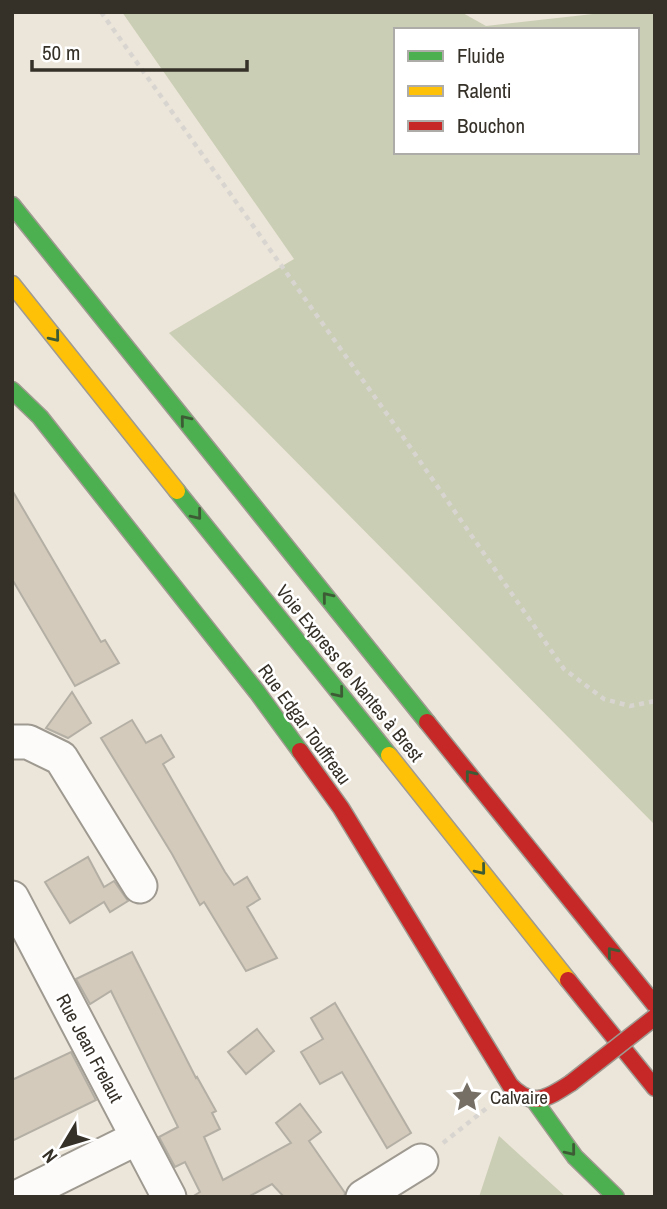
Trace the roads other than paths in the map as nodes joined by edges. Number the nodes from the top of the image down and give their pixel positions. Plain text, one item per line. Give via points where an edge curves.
1 (12, 205) edge
2 (12, 284) edge
3 (12, 390) edge
4 (12, 742) edge
5 (141, 886) dead end
6 (12, 898) edge
7 (655, 1005) edge
8 (655, 1017) edge
9 (655, 1088) edge
10 (534, 1100) junction
11 (138, 1138) junction
12 (421, 1161) road end
13 (18, 1197) edge
14 (169, 1197) edge
15 (363, 1197) edge
16 (616, 1197) edge

7 -> 1 main road, Voie Express de Nantes à Brest
2 -> 9 main road, Voie Express de Nantes à Brest
3 - 10 main road, Rue Edgar Touffreau via 40,417 257,692 333,798 510,1086
4 - 5 street via 28,742 61,758
6 - 11 street, Rue Jean Frelaut
8 - 10 main road, bridge via 571,1083
10 -> 16 main road via 575,1157
11 - 13 street
11 - 14 street, Rue Jean Frelaut
12 - 15 street

